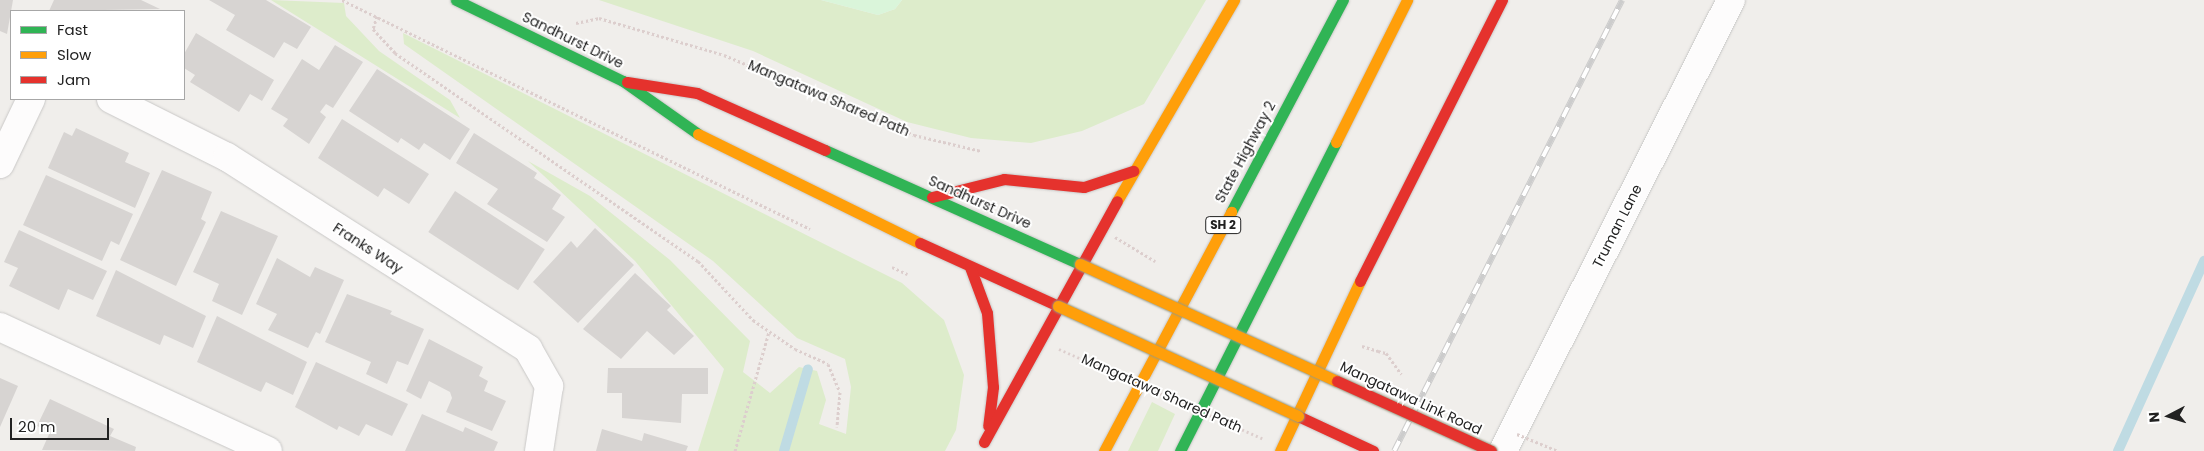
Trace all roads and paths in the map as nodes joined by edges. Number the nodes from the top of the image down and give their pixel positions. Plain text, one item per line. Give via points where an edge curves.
1 (342, 0) edge
2 (456, 0) edge
3 (1234, 0) edge
4 (1343, 0) edge
5 (1407, 0) edge
6 (1502, 0) edge
7 (1731, 0) edge
8 (376, 16) junction
9 (599, 18) dead end
10 (623, 81) junction
11 (31, 100) edge
12 (113, 100) edge
13 (991, 153) dead end
14 (0, 164) edge
15 (1133, 171) junction
16 (932, 197) junction
17 (816, 232) dead end
18 (884, 263) dead end
19 (1080, 264) junction
20 (970, 267) junction
21 (917, 277) dead end
22 (1058, 306) junction
23 (0, 327) edge
24 (769, 332) junction
25 (1059, 349) dead end
26 (1318, 372) junction
27 (1298, 416) junction
28 (837, 427) dead end
29 (1264, 439) dead end
30 (982, 446) edge
31 (268, 451) edge
32 (539, 451) edge
33 (735, 451) edge
34 (1104, 451) edge
35 (1180, 451) edge
36 (1280, 451) edge
37 (1373, 451) edge
38 (1492, 451) edge
39 (1503, 451) edge

1 - 8 path
2 - 10 main road, Sandhurst Drive
3 - 15 main road
4 - 34 main road, State Highway 2 / SH 2
5 - 35 main road
6 - 26 main road
7 - 39 street, Truman Lane
8 - 17 path
8 - 24 path via 373,30 395,53 698,261
9 - 13 path, Mangatawa Shared Path via 762,68 914,135
10 - 16 main road, Sandhurst Drive via 697,93
10 - 20 main road, Sandhurst Drive via 683,126
11 - 14 street
12 - 32 street, Franks Way via 227,157 528,349 549,386
15 - 16 main road via 1084,187 1004,179
15 - 19 main road
16 - 19 main road, Sandhurst Drive
18 - 21 path
19 - 22 main road
19 - 26 main road, Sandhurst Drive, bridge
20 - 22 main road, Sandhurst Drive
20 - 30 main road via 987,313 993,386
22 - 27 main road, Sandhurst Drive, bridge
22 - 30 main road
23 - 31 street
24 - 28 path via 828,364 840,392
24 - 33 path
25 - 29 path, Mangatawa Shared Path, bridge
26 - 27 main road
26 - 38 main road, Mangatawa Link Road, bridge
27 - 36 main road
27 - 37 main road

